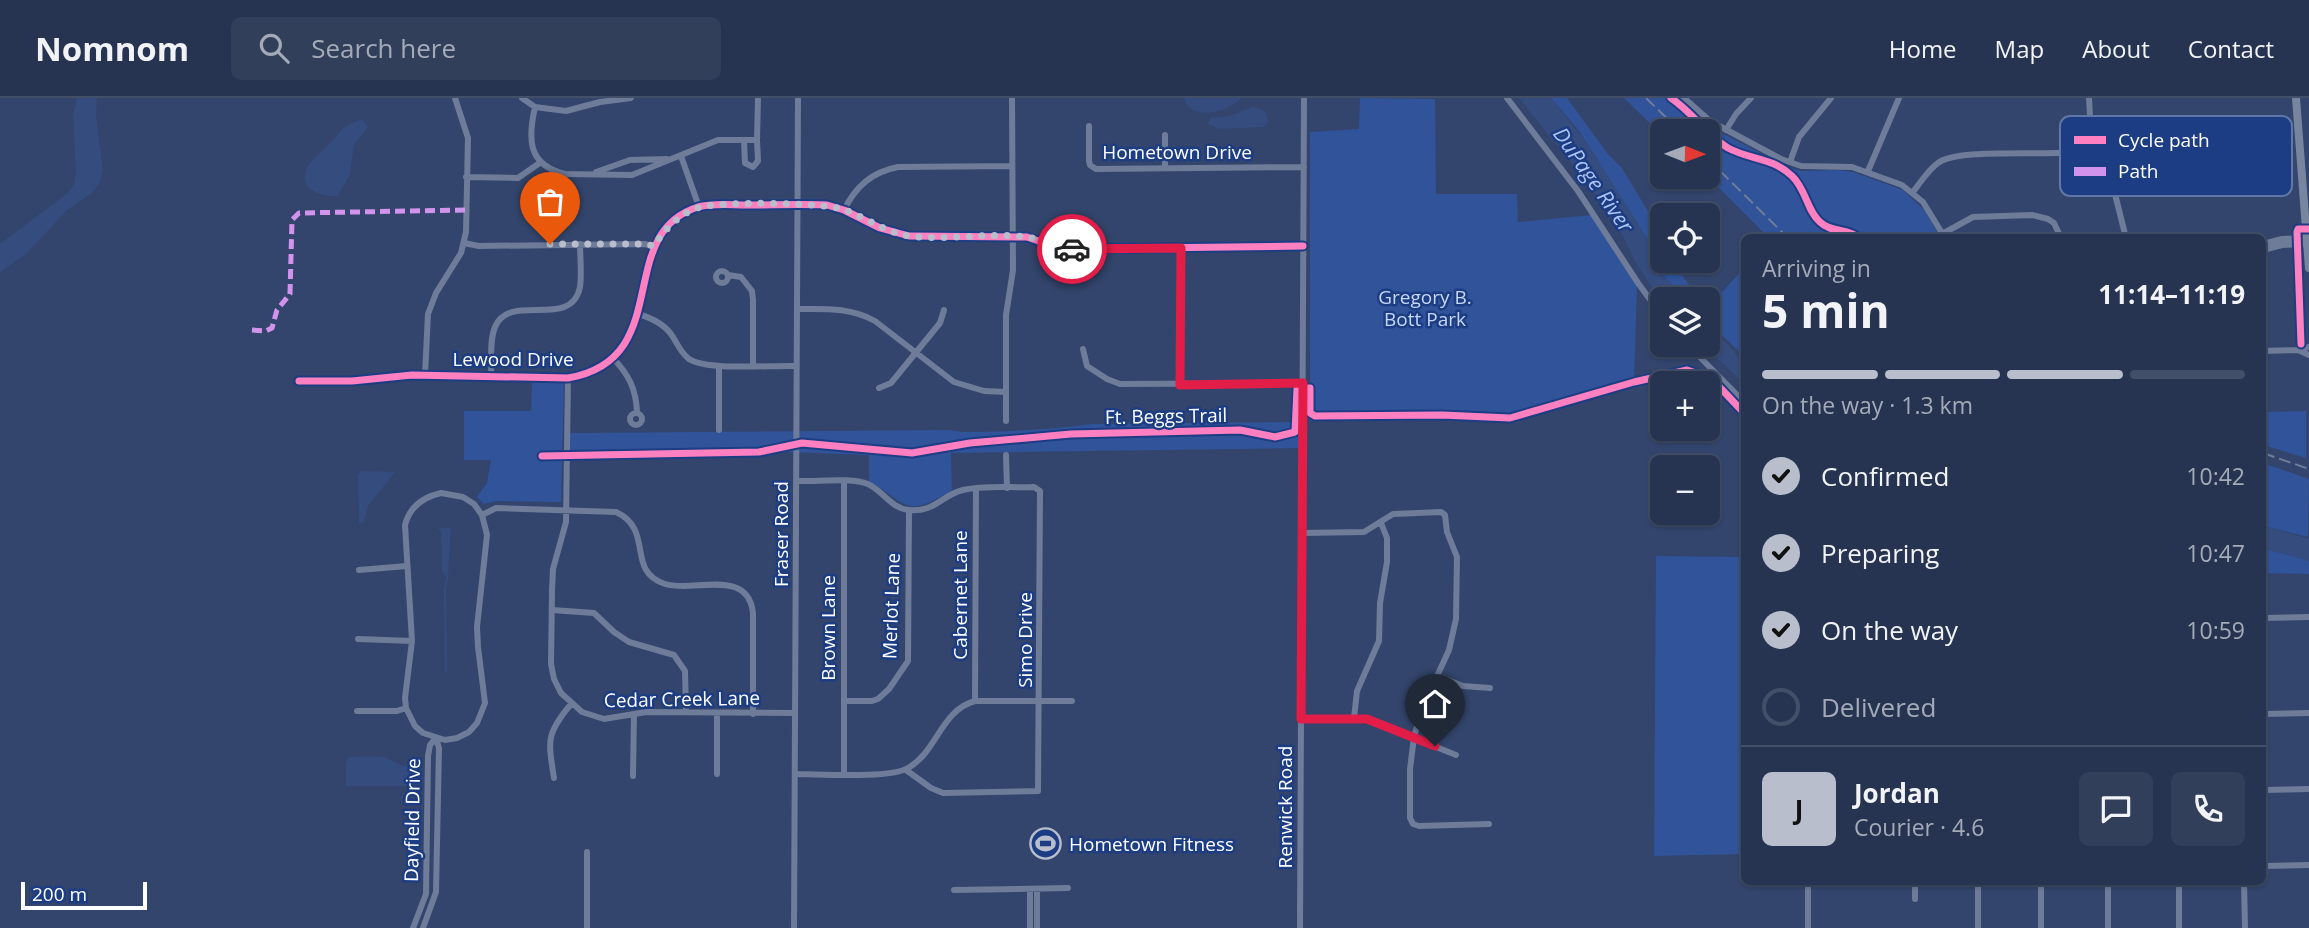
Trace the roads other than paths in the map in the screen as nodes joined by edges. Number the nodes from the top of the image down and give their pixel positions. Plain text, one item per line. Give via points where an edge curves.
1 (455, 98) edge
2 (522, 98) edge
3 (631, 98) edge
4 (758, 98) edge
5 (798, 98) edge
6 (1013, 98) edge
7 (1304, 98) edge
8 (1507, 98) edge
9 (1684, 98) edge
10 (1751, 98) edge
11 (1831, 98) edge
12 (1899, 98) edge
13 (2089, 98) edge
14 (2299, 98) edge
15 (535, 107) junction
16 (2089, 116) edge
17 (1090, 126) dead end
18 (1726, 130) junction
19 (1165, 135) dead end
20 (744, 140) junction
21 (757, 140) junction
22 (2060, 154) edge
23 (681, 156) junction
24 (669, 159) junction
25 (541, 162) junction
26 (1790, 162) junction
27 (1012, 166) junction
28 (1304, 167) junction
29 (1165, 168) junction
30 (1868, 171) junction
31 (591, 174) junction
32 (466, 177) junction
33 (1913, 192) junction
34 (2116, 196) edge
35 (796, 205) junction
36 (699, 207) junction
37 (844, 209) junction
38 (1943, 234) edge
39 (1947, 234) edge
40 (2059, 234) edge
41 (2125, 234) edge
42 (1012, 236) junction
43 (2308, 241) edge
44 (464, 243) junction
45 (2266, 243) edge
46 (580, 244) junction
47 (654, 246) junction
48 (1303, 246) junction
49 (1181, 248) junction
50 (2266, 249) edge
51 (2309, 268) edge
52 (728, 275) dead end
53 (1650, 300) edge
54 (797, 309) junction
55 (944, 310) dead end
56 (638, 314) junction
57 (2309, 346) edge
58 (1083, 349) dead end
59 (2266, 351) edge
60 (2298, 351) junction
61 (916, 353) junction
62 (2309, 355) edge
63 (1700, 357) edge
64 (613, 358) junction
65 (753, 365) junction
66 (796, 366) junction
67 (719, 367) junction
68 (425, 375) junction
69 (491, 376) junction
70 (568, 377) junction
71 (299, 381) dead end
72 (1303, 383) junction
73 (1180, 385) junction
74 (879, 388) dead end
75 (1006, 392) junction
76 (1741, 399) edge
77 (637, 412) dead end
78 (1006, 421) dead end
79 (719, 430) dead end
80 (1006, 455) dead end
81 (797, 481) junction
82 (844, 482) junction
83 (1007, 488) junction
84 (976, 489) junction
85 (567, 509) junction
86 (909, 510) junction
87 (482, 514) junction
88 (1381, 523) junction
89 (1302, 533) junction
90 (407, 566) junction
91 (359, 570) dead end
92 (552, 610) junction
93 (2309, 617) edge
94 (2266, 618) edge
95 (358, 639) dead end
96 (412, 640) junction
97 (1438, 676) junction
98 (1490, 688) dead end
99 (844, 701) junction
100 (975, 701) junction
101 (1040, 701) junction
102 (1072, 701) dead end
103 (571, 704) junction
104 (406, 708) junction
105 (357, 711) dead end
106 (686, 712) junction
107 (717, 713) junction
108 (753, 713) junction
109 (795, 713) junction
110 (2309, 713) edge
111 (634, 714) junction
112 (2266, 714) edge
113 (1354, 718) junction
114 (1301, 719) junction
115 (1414, 737) junction
116 (436, 738) junction
117 (1456, 755) dead end
118 (906, 769) junction
119 (717, 774) dead end
120 (795, 774) junction
121 (844, 774) junction
122 (634, 776) dead end
123 (554, 778) dead end
124 (2309, 789) edge
125 (2266, 790) edge
126 (428, 792) junction
127 (437, 792) junction
128 (1489, 824) dead end
129 (587, 852) dead end
130 (427, 854) junction
131 (437, 854) junction
132 (2309, 865) edge
133 (2266, 866) edge
134 (1808, 885) edge
135 (1915, 885) edge
136 (1978, 885) edge
137 (2041, 885) edge
138 (2108, 885) edge
139 (2179, 885) edge
140 (2244, 885) edge
141 (1068, 888) dead end
142 (1034, 889) junction
143 (954, 890) dead end
144 (1915, 899) dead end
145 (413, 928) edge
146 (423, 928) edge
147 (587, 928) edge
148 (794, 928) edge
149 (1030, 928) edge
150 (1037, 928) edge
151 (1300, 928) edge
152 (1808, 928) edge
153 (1978, 928) edge
154 (2042, 928) edge
155 (2108, 928) edge
156 (2179, 928) edge
157 (2245, 928) edge

1 - 32 street via 468,138
2 - 15 street
3 - 15 street via 566,111
4 - 21 street
5 - 35 street, Fraser Road
6 - 27 street
7 - 28 street, Renwick Road
8 - 53 street via 1578,191
9 - 18 street
10 - 18 street
11 - 26 street via 1799,137
12 - 30 street
13 - 16 street
14 - 43 main road
15 - 25 street via 530,142
17 - 29 street, Hometown Drive via 1092,167
18 - 26 street
19 - 29 street
20 - 21 street
20 - 21 street via 749,167 758,161
20 - 23 street via 718,140
22 - 33 street via 1948,158 1930,170
23 - 24 street
23 - 36 street
24 - 31 street via 630,160
24 - 31 street via 643,172
25 - 31 street via 555,172
25 - 32 street via 519,177
26 - 30 street
27 - 37 street via 881,171 857,189
27 - 42 street
28 - 29 street, Hometown Drive
28 - 48 street, Renwick Road
30 - 33 street
32 - 44 street
33 - 38 street
34 - 41 street
35 - 36 street
35 - 37 street
35 - 54 street, Fraser Road
36 - 47 street, Lewood Drive via 677,219
37 - 42 street via 880,228 909,236
39 - 40 street via 1973,217 2032,215 2054,223
42 - 49 street via 1062,249
42 - 75 street
43 - 45 street
43 - 50 street
43 - 51 main road
44 - 46 street
44 - 68 street via 428,314
46 - 47 street
46 - 69 street via 580,283 575,297 560,309 522,310 500,320 493,335
47 - 56 street, Lewood Drive
48 - 49 street
48 - 72 street, Renwick Road
49 - 73 street
52 - 65 street via 741,277 752,291
54 - 61 street via 864,314
54 - 66 street, Fraser Road
55 - 61 street via 940,323
56 - 64 street, Lewood Drive via 628,340
56 - 67 street via 668,329 687,358
57 - 60 street
58 - 73 street via 1087,366 1113,382
59 - 60 street
60 - 62 street
61 - 74 street via 891,383
61 - 75 street via 954,382
63 - 76 street
64 - 70 street, Lewood Drive via 592,371
64 - 77 street via 631,381
65 - 66 street
65 - 67 street
66 - 81 street, Fraser Road
67 - 79 street
68 - 69 street, Lewood Drive
68 - 71 street, Lewood Drive
69 - 70 street, Lewood Drive
70 - 85 street
72 - 73 street
72 - 89 street, Renwick Road
75 - 78 street
80 - 83 street
81 - 82 street
81 - 109 street, Fraser Road
82 - 86 street via 868,484 899,508
82 - 99 street, Brown Lane
83 - 84 street
83 - 101 street, Simo Drive via 1039,488 1041,494
84 - 86 street via 958,491 932,508
84 - 100 street, Cabernet Lane
85 - 87 street via 496,509
85 - 92 street via 566,530 553,569
85 - 108 street via 612,511 630,520 644,566 662,583 727,585 745,592 753,612
86 - 99 street, Merlot Lane via 908,661 878,699
87 - 90 street via 452,493 421,500 405,525
87 - 116 street via 487,535 478,648 483,714 469,732 445,740
88 - 89 street via 1364,532
88 - 97 street via 1400,513 1445,515 1457,557 1457,604 1453,635
88 - 113 street via 1387,550 1379,640 1357,691
89 - 114 street, Renwick Road
90 - 91 street
90 - 96 street
92 - 103 street via 552,674
92 - 106 street via 594,613 629,642 674,655 685,671
93 - 94 street
95 - 96 street
96 - 104 street
97 - 98 street via 1463,686
97 - 115 street
99 - 121 street, Brown Lane
100 - 101 street
100 - 118 street via 954,711
101 - 102 street
101 - 118 street, Simo Drive via 1038,791 943,793
103 - 111 street, Cedar Creek Lane via 598,718
103 - 123 street via 552,731 549,748
104 - 105 street
104 - 116 street via 415,726
106 - 107 street, Cedar Creek Lane
106 - 111 street, Cedar Creek Lane
107 - 108 street, Cedar Creek Lane
107 - 119 street
108 - 109 street, Cedar Creek Lane
109 - 120 street, Fraser Road
110 - 112 street
111 - 122 street
113 - 114 street
113 - 115 street
114 - 151 street, Renwick Road
115 - 117 street
115 - 128 street via 1410,769 1413,824
116 - 126 street, Dayfield Drive via 429,746
116 - 127 street, Dayfield Drive
118 - 121 street via 891,774
120 - 121 street
120 - 148 street, Fraser Road
124 - 125 street
126 - 127 street
126 - 130 street, Dayfield Drive
127 - 131 street, Dayfield Drive
129 - 147 street
130 - 131 street
130 - 145 street, Dayfield Drive via 426,894
131 - 146 street, Dayfield Drive via 434,900
132 - 133 street
134 - 152 street
135 - 144 street
136 - 153 street
137 - 154 street
138 - 155 street
139 - 156 street
140 - 157 street
141 - 142 street
142 - 143 street
142 - 149 street
142 - 150 street

